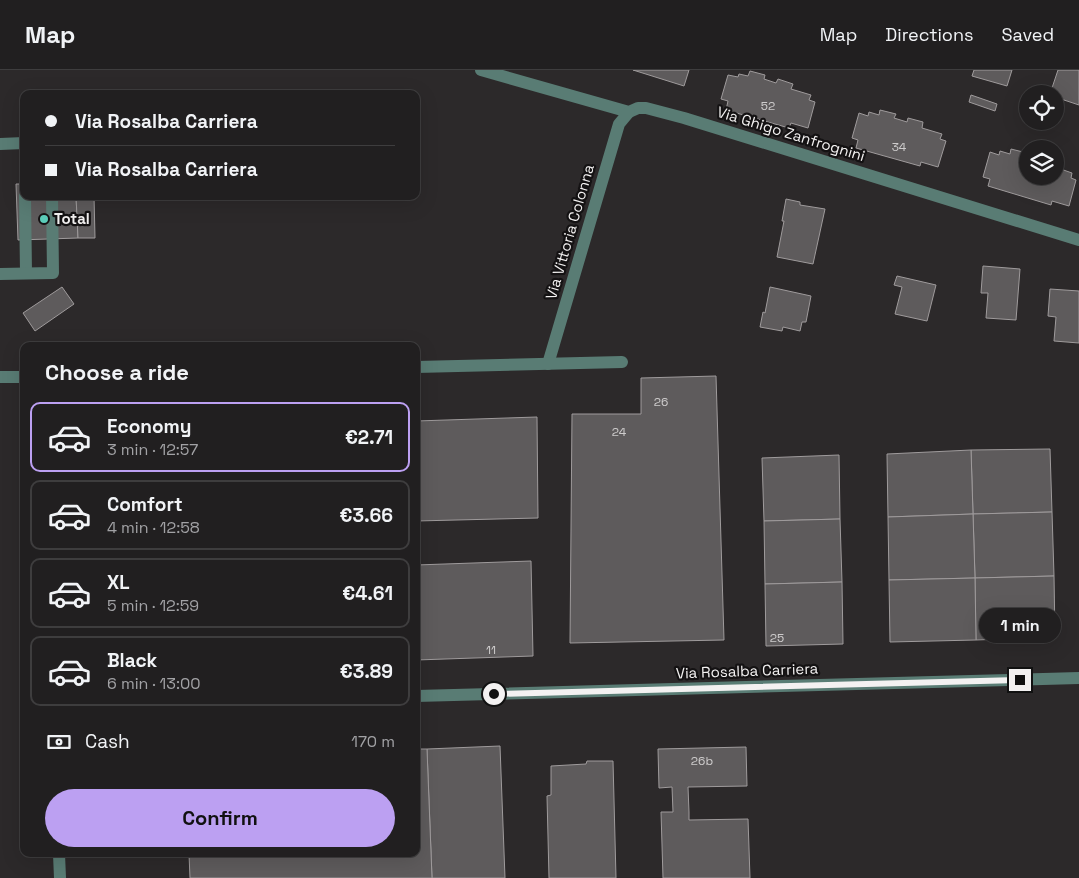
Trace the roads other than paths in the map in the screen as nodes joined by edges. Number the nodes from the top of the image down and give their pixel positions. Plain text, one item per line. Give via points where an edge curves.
1 (486, 72) edge
2 (629, 112) junction
3 (20, 143) edge
4 (0, 144) edge
5 (25, 200) edge
6 (52, 200) edge
7 (1079, 240) edge
8 (26, 273) junction
9 (0, 274) edge
10 (622, 362) dead end
11 (548, 364) junction
12 (420, 367) edge
13 (0, 377) edge
14 (20, 377) edge
15 (1079, 678) edge
16 (420, 696) edge
17 (59, 857) edge
18 (60, 878) edge

1 - 2 street, Via Ghigo Zanfrognini
2 - 7 street, Via Ghigo Zanfrognini via 646,108 684,118
2 - 11 street, Via Vittoria Colonna via 619,124
3 - 4 street
5 - 8 street
6 - 8 street via 53,273
8 - 9 street
10 - 11 street
11 - 12 street
13 - 14 street
15 - 16 street, Via Rosalba Carriera
17 - 18 street

